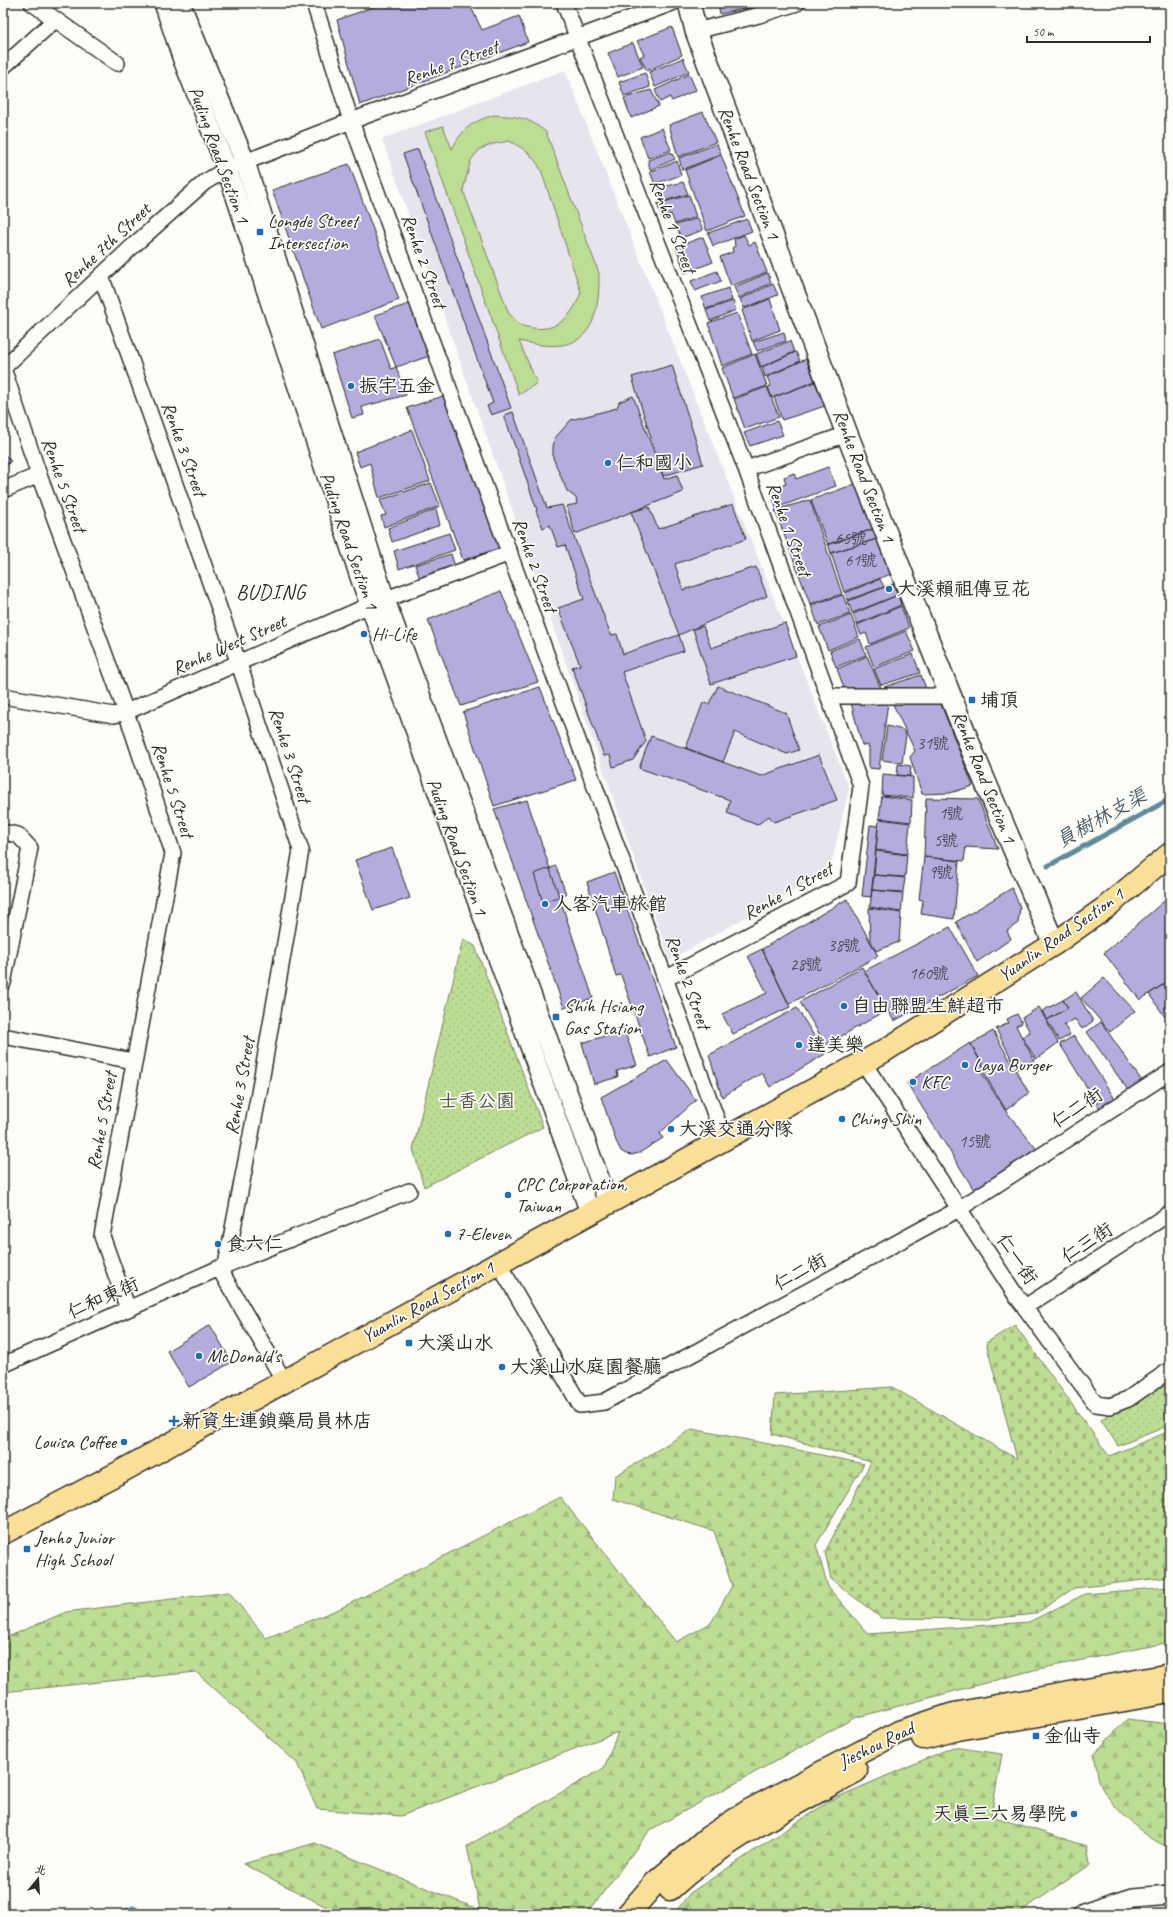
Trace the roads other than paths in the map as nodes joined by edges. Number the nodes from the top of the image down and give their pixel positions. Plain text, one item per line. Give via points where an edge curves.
1 (32, 3) edge
2 (164, 3) edge
3 (180, 3) edge
4 (314, 3) edge
5 (564, 3) edge
6 (672, 3) edge
7 (689, 3) edge
8 (797, 3) edge
9 (55, 20) junction
10 (696, 31) junction
11 (578, 39) junction
12 (117, 63) dead end
13 (3, 67) edge
14 (351, 121) junction
15 (245, 162) junction
16 (227, 169) junction
17 (101, 276) junction
18 (3, 368) edge
19 (847, 434) junction
20 (746, 469) junction
21 (39, 475) junction
22 (3, 490) edge
23 (510, 553) junction
24 (378, 602) junction
25 (239, 664) junction
26 (3, 696) edge
27 (828, 696) junction
28 (950, 696) junction
29 (126, 712) junction
30 (3, 832) edge
31 (1170, 854) edge
32 (1054, 944) junction
33 (665, 979) junction
34 (3, 983) edge
35 (3, 1036) edge
36 (133, 1061) junction
37 (864, 1062) junction
38 (1170, 1072) edge
39 (724, 1139) junction
40 (409, 1191) dead end
41 (599, 1207) junction
42 (960, 1208) junction
43 (1170, 1213) edge
44 (499, 1264) junction
45 (223, 1266) junction
46 (1025, 1306) junction
47 (128, 1309) junction
48 (3, 1365) edge
49 (1170, 1370) edge
50 (284, 1381) junction
51 (3, 1533) edge
52 (1170, 1675) edge
53 (1170, 1692) edge
54 (1170, 1895) edge
55 (628, 1914) edge
56 (648, 1914) edge
57 (1083, 1914) edge

1 - 9 street
2 - 16 street, Puding Road Section 1 via 183,60
3 - 15 street, Puding Road Section 1
4 - 14 street, Renhe 2 Street
5 - 11 street, Renhe 1 Street
6 - 11 street, Renhe 7 Street
7 - 10 main road, Renhe Road Section 1
8 - 10 street
9 - 12 street
9 - 13 street
10 - 19 main road, Renhe Road Section 1
11 - 14 street, Renhe 7 Street
11 - 20 street, Renhe 1 Street
14 - 15 street, Renhe 7 Street
14 - 23 street, Renhe 2 Street
15 - 16 street, Renhe 7th Street
15 - 24 street, Puding Road Section 1
16 - 17 street, Renhe 7th Street via 205,182
16 - 24 street, Puding Road Section 1
17 - 18 street, Renhe 7th Street
17 - 25 street, Renhe 3 Street
18 - 21 street, Renhe 5 Street
19 - 20 street
19 - 28 main road, Renhe Road Section 1
20 - 27 street, Renhe 1 Street
21 - 22 street
21 - 29 street, Renhe 5 Street
23 - 24 street, Renhe West Street
23 - 33 street, Renhe 2 Street
24 - 25 street, Renhe West Street
24 - 41 street, Puding Road Section 1
25 - 29 street, Renhe West Street
25 - 45 street, Renhe 3 Street via 301,850 259,1093
26 - 29 street, Renhe West Street via 114,715
27 - 28 street
27 - 33 street, Renhe 1 Street via 861,786 848,883
28 - 32 main road, Renhe Road Section 1
29 - 36 street, Renhe 5 Street via 173,853
30 - 34 street via 18,835 30,848
31 - 32 main road, Yuanlin Road Section 1 via 1104,908
32 - 37 main road, Yuanlin Road Section 1
33 - 39 street, Renhe 2 Street
35 - 36 street
36 - 47 street, Renhe 5 Street via 102,1236
37 - 39 main road, Yuanlin Road Section 1
37 - 42 street, 仁一街
38 - 42 street, 仁二街
39 - 41 main road, Yuanlin Road Section 1
40 - 45 street, 仁和東街
41 - 44 main road, Yuanlin Road Section 1
42 - 44 street, 仁二街 via 604,1402 580,1405
42 - 46 street, 仁一街
43 - 46 street, 仁三街
44 - 50 main road, Yuanlin Road Section 1
45 - 47 street, 仁和東街
45 - 50 street
46 - 49 street, 仁一街 via 1096,1404 1110,1406 1128,1399
47 - 48 street, 仁和東街
50 - 51 main road, Yuanlin Road Section 1 via 120,1472
52 - 55 main road, Jieshou Road via 954,1714 899,1732 750,1810 706,1839 656,1882
53 - 56 main road, Jieshou Road via 958,1729 915,1740 758,1825 689,1872
54 - 57 street via 1133,1898

